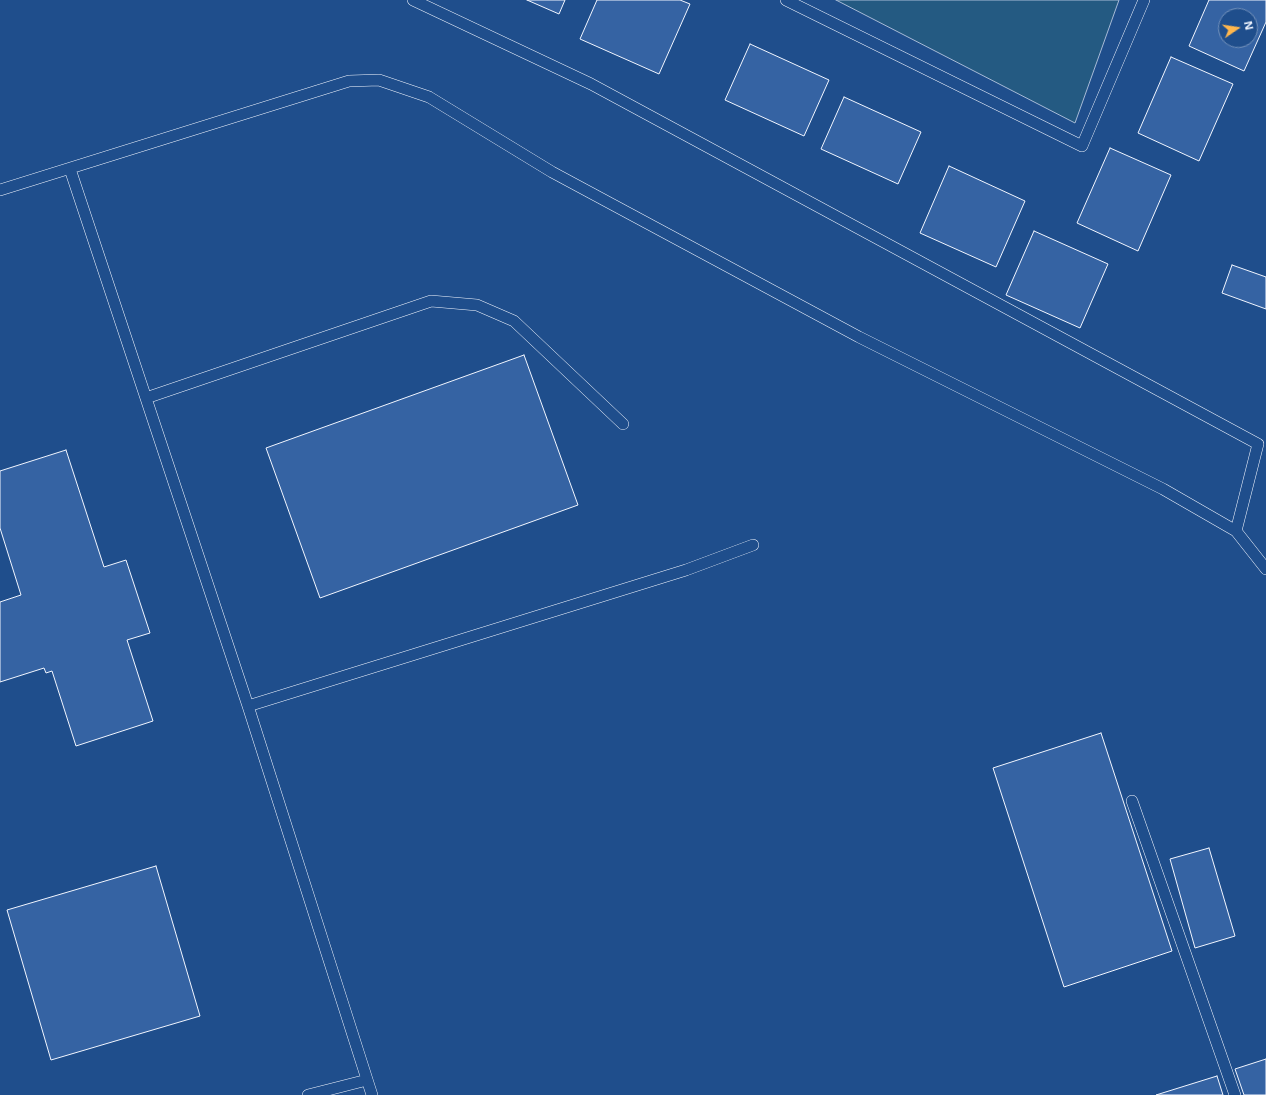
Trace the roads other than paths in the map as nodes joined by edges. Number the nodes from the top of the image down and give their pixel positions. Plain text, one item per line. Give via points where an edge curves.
1 (413, 0) edge
2 (786, 0) edge
3 (1144, 0) edge
4 (70, 169) junction
5 (0, 190) edge
6 (146, 398) junction
7 (623, 424) dead end
8 (1236, 531) junction
9 (753, 545) dead end
10 (1266, 569) edge
11 (248, 706) junction
12 (1132, 801) dead end
13 (367, 1080) junction
14 (308, 1095) edge
15 (372, 1095) edge
16 (1235, 1095) edge

1 - 8 lane via 591,84 1258,444
2 - 3 lane via 1082,146
4 - 5 lane
4 - 6 lane
4 - 8 lane via 349,81 379,80 429,96 552,172 859,337 1163,489
6 - 7 lane via 432,301 477,305 514,321
6 - 11 lane
8 - 10 lane
9 - 11 lane via 678,572
11 - 13 lane
12 - 16 lane
13 - 14 lane
13 - 15 lane

